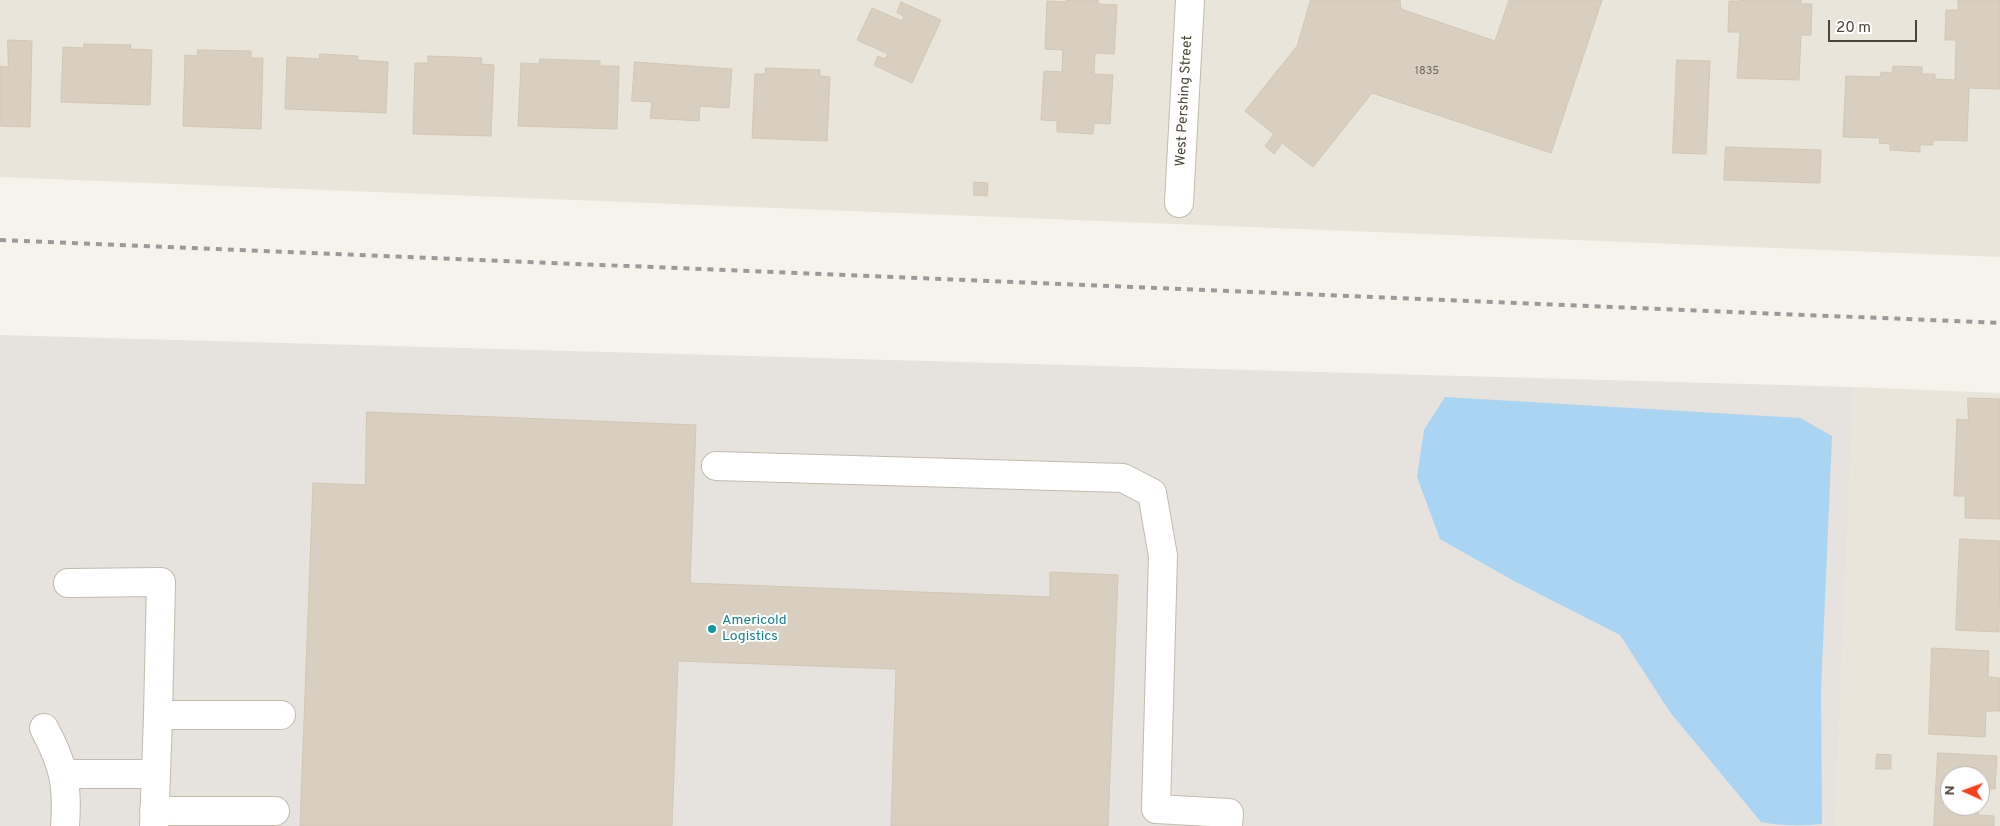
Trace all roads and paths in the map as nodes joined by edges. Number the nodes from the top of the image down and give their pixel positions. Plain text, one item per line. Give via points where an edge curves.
1 (1190, 0) edge
2 (1179, 203) dead end
3 (716, 466) dead end
4 (68, 583) dead end
5 (158, 715) junction
6 (280, 715) dead end
7 (44, 728) dead end
8 (64, 774) junction
9 (156, 774) junction
10 (275, 811) dead end
11 (1156, 818) edge
12 (154, 819) edge
13 (1228, 820) edge
14 (65, 826) edge

1 - 2 street, West Pershing Street
3 - 11 street via 1124,478 1152,493 1162,556
4 - 5 street via 162,582
5 - 6 street
5 - 9 street
7 - 8 street
8 - 9 street
8 - 14 street
9 - 12 street
10 - 12 street
11 - 13 street

